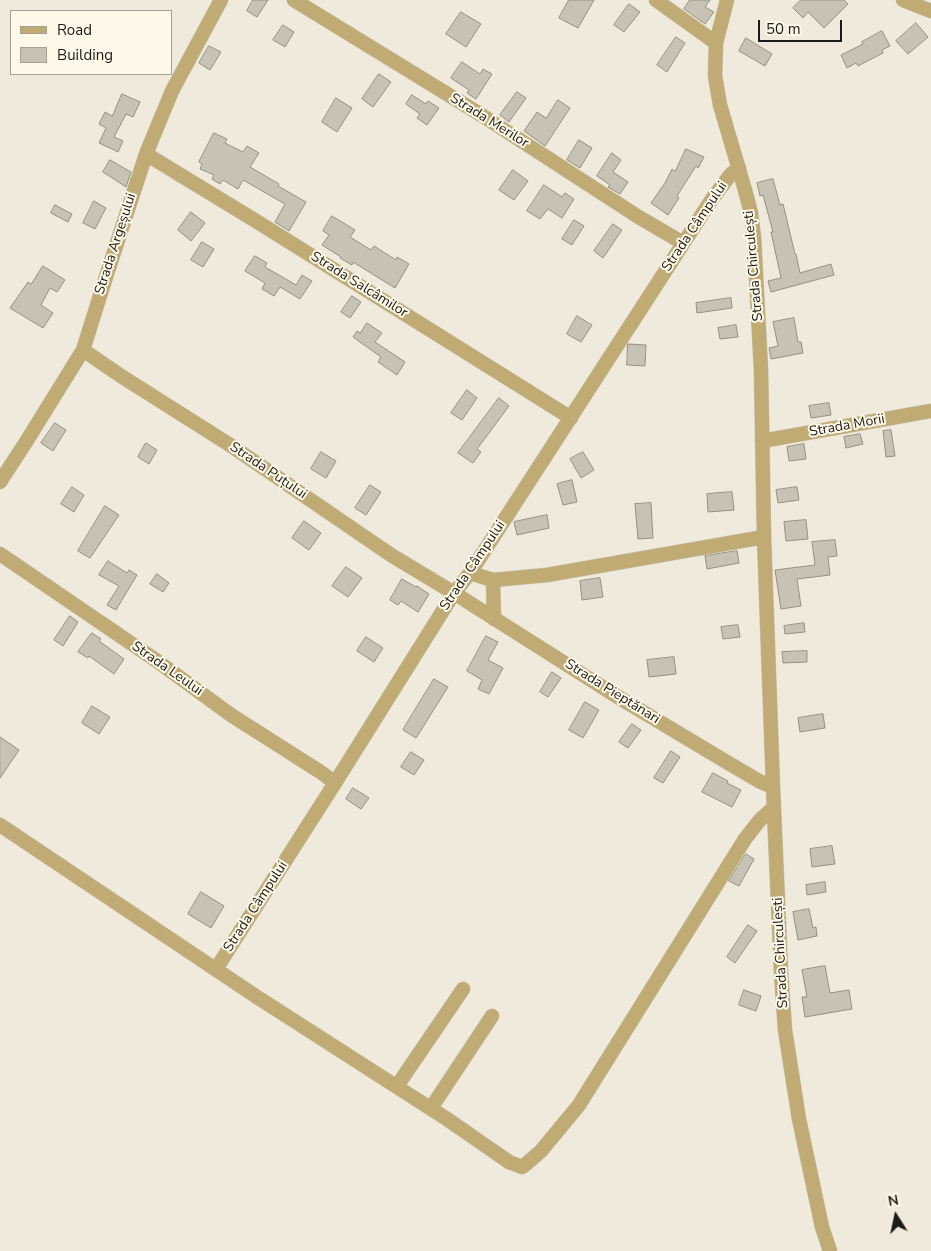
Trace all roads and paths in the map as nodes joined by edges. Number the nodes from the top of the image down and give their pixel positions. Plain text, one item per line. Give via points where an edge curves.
1 (221, 0) edge
2 (294, 0) edge
3 (656, 0) edge
4 (727, 0) edge
5 (903, 0) edge
6 (931, 11) edge
7 (716, 43) junction
8 (146, 154) junction
9 (739, 168) junction
10 (683, 243) junction
11 (83, 350) junction
12 (931, 411) edge
13 (571, 418) junction
14 (762, 441) junction
15 (0, 482) edge
16 (764, 537) junction
17 (0, 554) edge
18 (470, 573) junction
19 (494, 580) junction
20 (454, 593) junction
21 (494, 619) junction
22 (335, 783) junction
23 (773, 787) junction
24 (773, 808) junction
25 (0, 825) edge
26 (216, 969) junction
27 (463, 989) dead end
28 (492, 1016) dead end
29 (397, 1086) junction
30 (431, 1108) junction
31 (830, 1251) edge

1 - 8 street, Strada Argeșului via 172,91
2 - 10 street, Strada Merilor
3 - 7 street
4 - 7 street, Strada Chirculești
5 - 6 street
7 - 9 street, Strada Chirculești via 715,76 720,105
8 - 11 street, Strada Argeșului
8 - 13 street, Strada Salcâmilor
9 - 10 street, Strada Câmpului via 712,199
9 - 14 street, Strada Chirculești via 754,237
10 - 13 street, Strada Câmpului
11 - 15 street, Strada Argeșului
11 - 20 street, Strada Puțului via 230,445 391,556
12 - 14 street, Strada Morii
13 - 18 street, Strada Câmpului
14 - 16 street, Strada Chirculești
16 - 19 street via 546,575
16 - 23 street, Strada Chirculești
17 - 22 street, Strada Leului via 231,715
18 - 19 street
18 - 20 street, Strada Câmpului
19 - 21 street
20 - 21 street, Strada Pieptănari
20 - 22 street, Strada Câmpului
21 - 23 street, Strada Pieptănari via 626,702
22 - 26 street, Strada Câmpului
23 - 24 street, Strada Chirculești
24 - 30 street via 745,839 579,1105 542,1151 522,1167 517,1166
24 - 31 street, Strada Chirculești via 785,1030 799,1119
25 - 26 street
26 - 29 street
27 - 29 street
28 - 30 street
29 - 30 street

